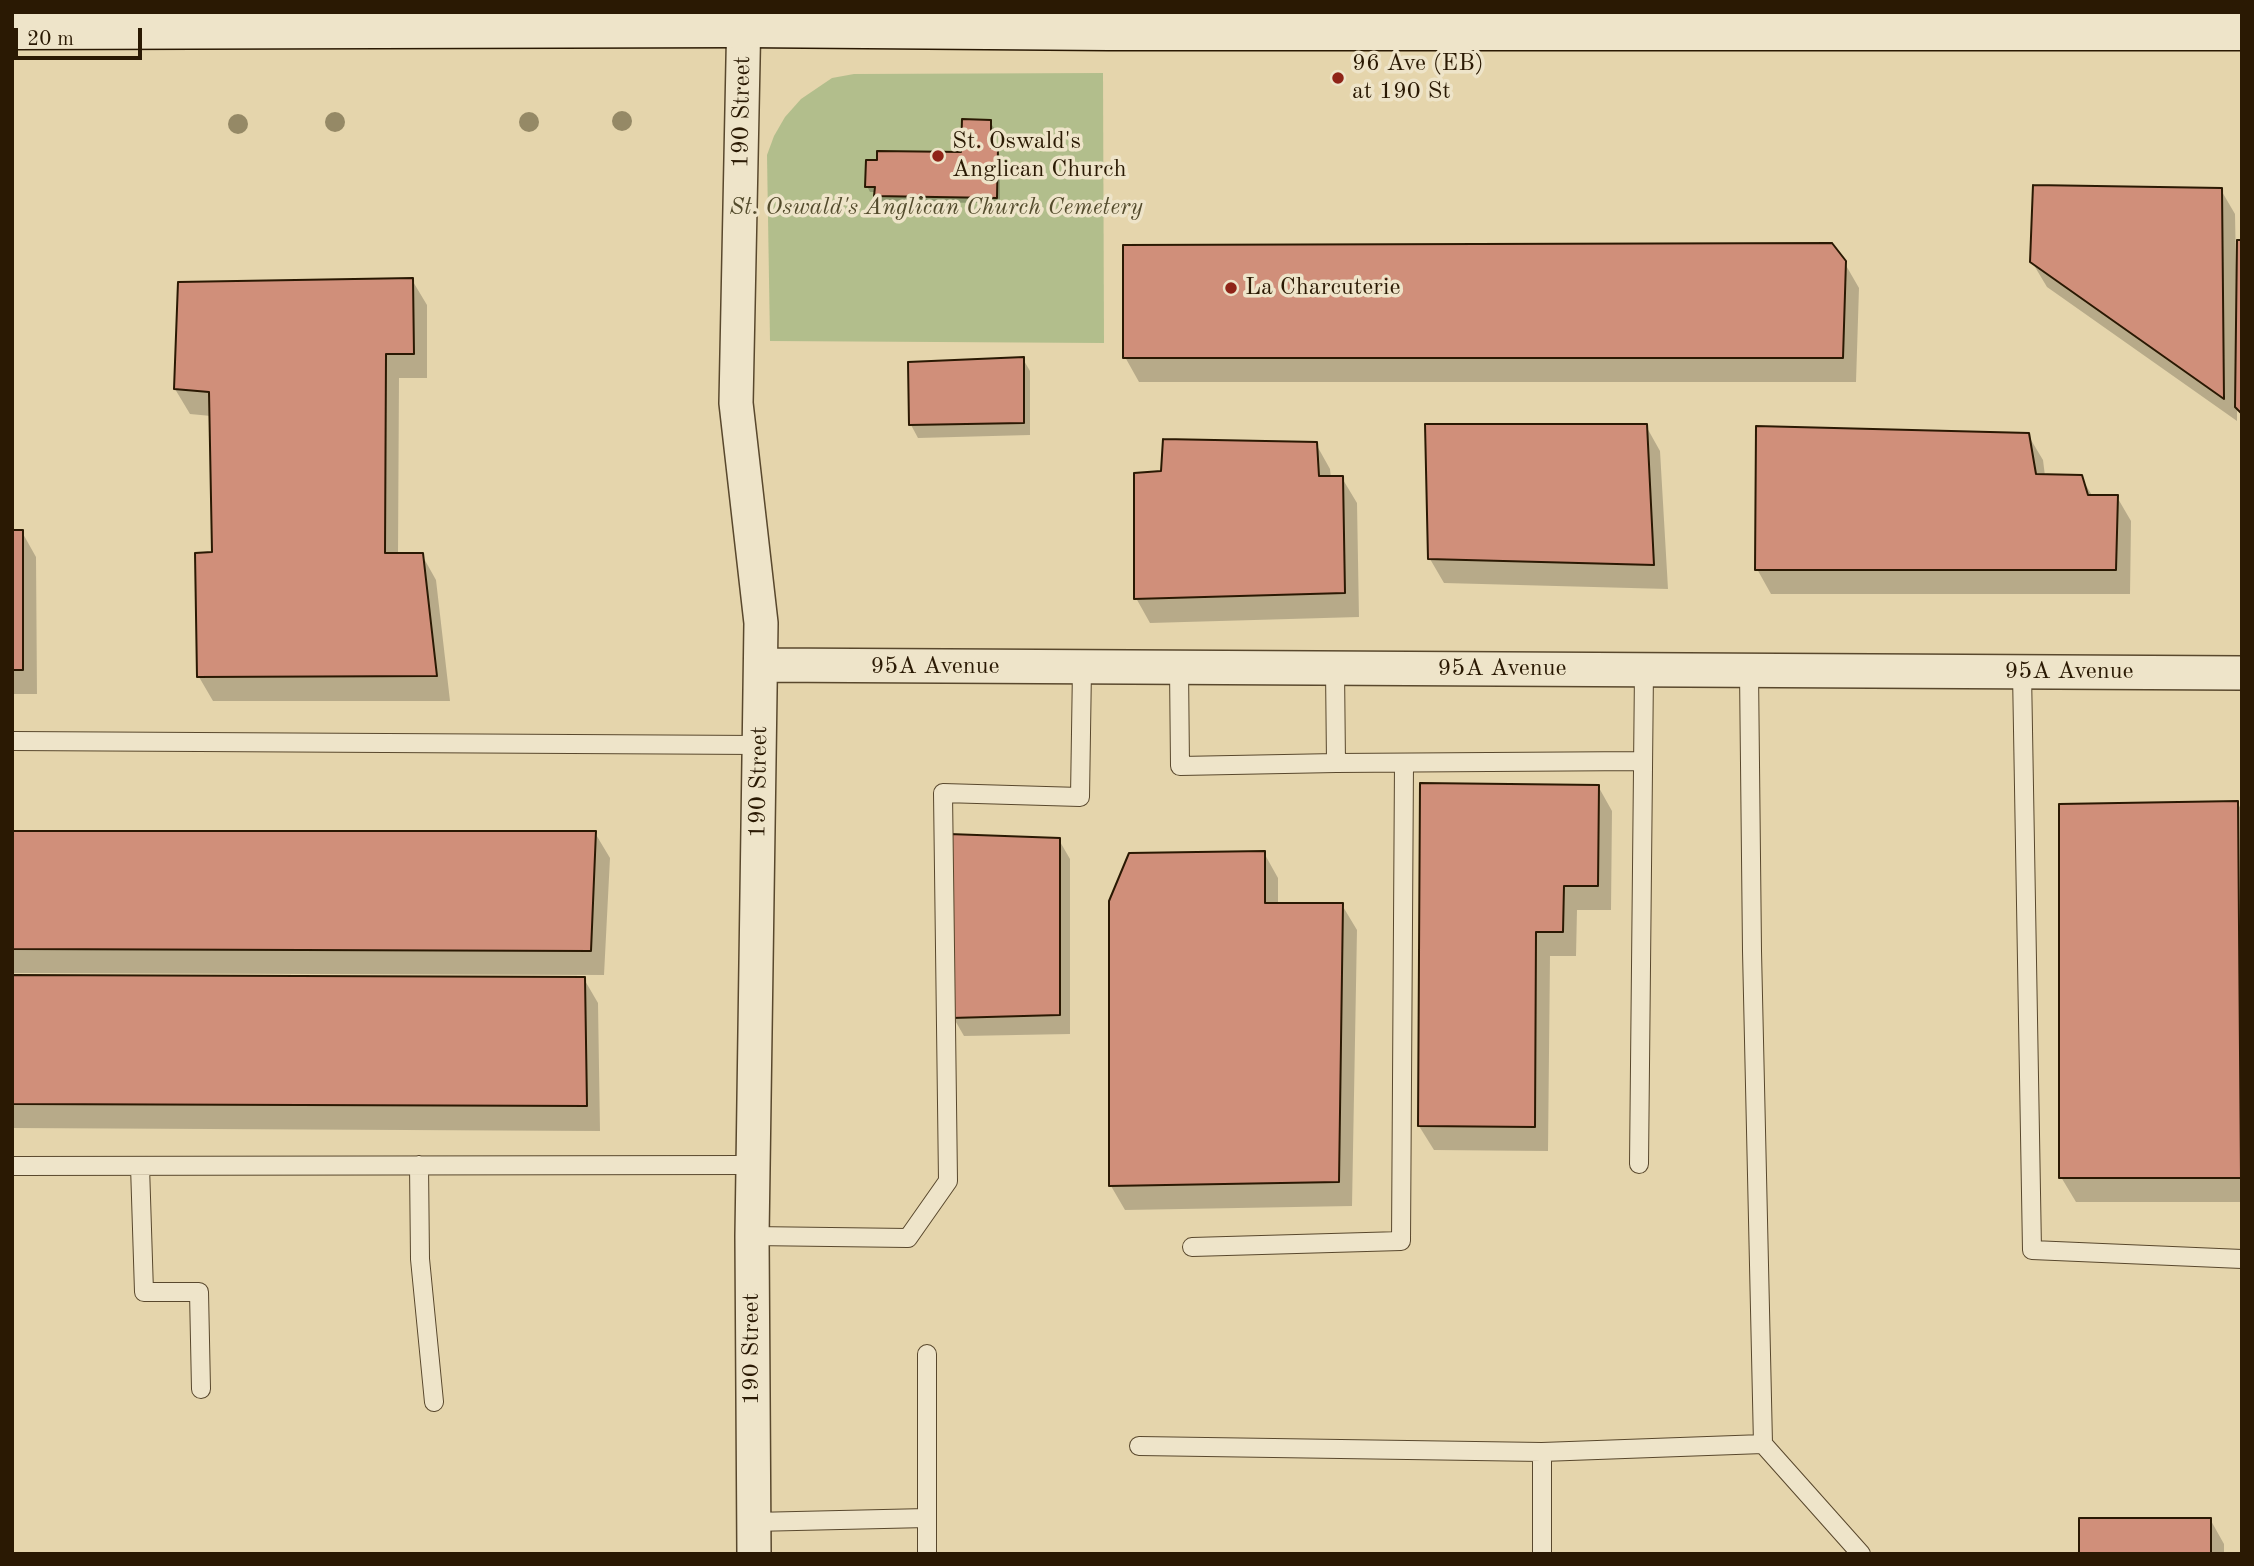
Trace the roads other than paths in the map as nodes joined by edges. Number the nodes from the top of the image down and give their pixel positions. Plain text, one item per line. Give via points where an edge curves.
1 (744, 20) edge
2 (284, 21) edge
3 (1977, 22) edge
4 (12, 30) edge
5 (2242, 31) edge
6 (761, 665) junction
7 (1082, 668) junction
8 (1179, 668) junction
9 (1335, 669) junction
10 (1644, 670) junction
11 (1749, 671) junction
12 (2022, 672) junction
13 (2242, 673) edge
14 (12, 741) edge
15 (759, 745) junction
16 (1643, 761) junction
17 (1336, 763) junction
18 (1404, 763) junction
19 (1639, 1164) dead end
20 (419, 1165) junction
21 (753, 1165) junction
22 (12, 1166) edge
23 (140, 1166) junction
24 (752, 1236) junction
25 (1192, 1247) dead end
26 (2242, 1259) edge
27 (927, 1354) dead end
28 (201, 1389) dead end
29 (434, 1402) dead end
30 (1763, 1444) junction
31 (1139, 1446) dead end
32 (1542, 1452) junction
33 (927, 1518) junction
34 (754, 1538) edge
35 (927, 1554) edge
36 (1542, 1554) edge
37 (1861, 1554) edge

1 - 2 main road
1 - 3 main road via 1123,31
1 - 6 street, 190 Street via 736,403 758,581
2 - 4 main road
3 - 5 main road
6 - 7 street, 95A Avenue
6 - 15 street, 190 Street
7 - 8 street, 95A Avenue
7 - 24 lane via 1080,797 943,793 948,1181 908,1238
8 - 9 street, 95A Avenue
8 - 17 lane via 1180,766
9 - 10 street, 95A Avenue
9 - 17 lane
10 - 11 street, 95A Avenue
10 - 16 lane
11 - 12 street, 95A Avenue
11 - 30 lane
12 - 13 street, 95A Avenue
12 - 26 lane via 2032,1250
14 - 15 lane
15 - 21 street, 190 Street
16 - 18 lane
16 - 19 lane
17 - 18 lane
18 - 25 lane via 1401,1241
20 - 21 lane
20 - 23 lane
20 - 29 lane via 420,1259
21 - 24 street, 190 Street
22 - 23 lane
23 - 28 lane via 144,1292 199,1292
24 - 34 street, 190 Street
27 - 33 lane
30 - 32 lane
30 - 37 lane
31 - 32 lane
32 - 36 lane
33 - 34 lane
33 - 35 lane

